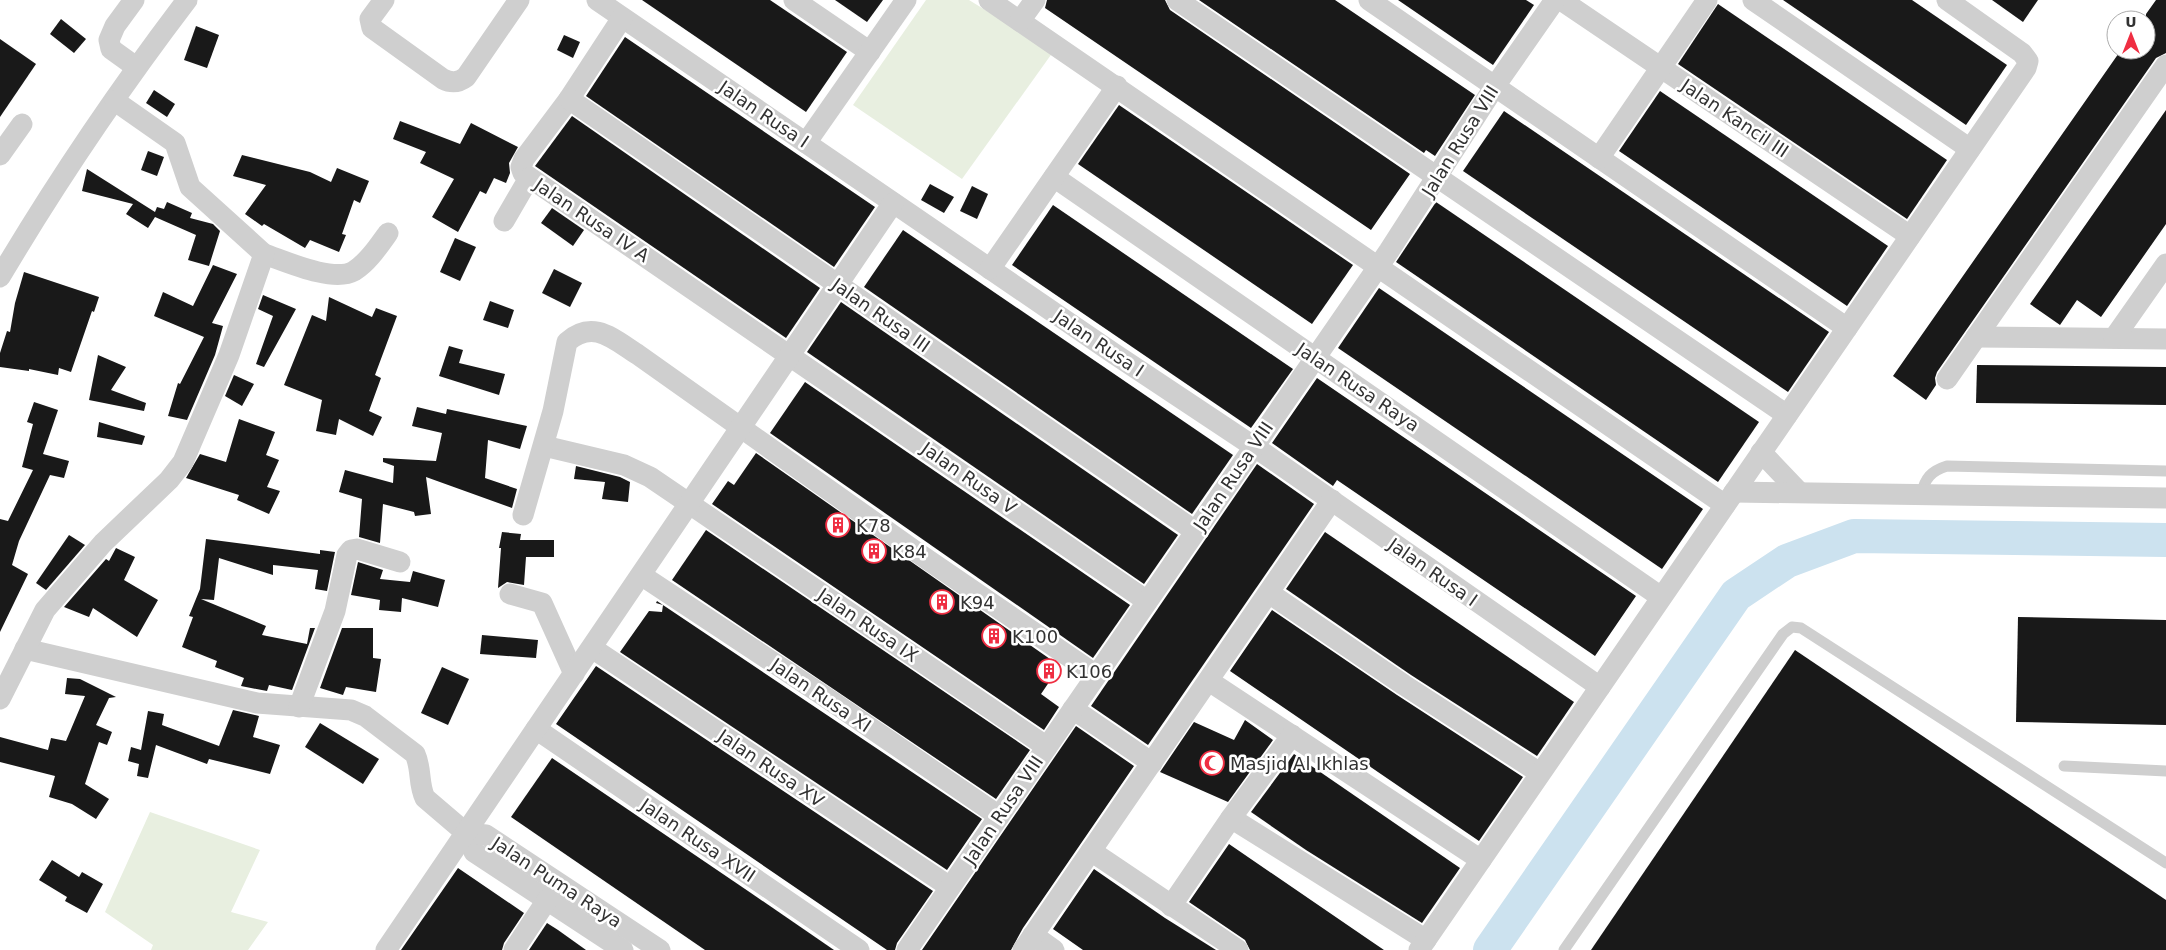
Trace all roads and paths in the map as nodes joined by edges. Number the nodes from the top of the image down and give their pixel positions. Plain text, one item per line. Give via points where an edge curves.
1 (134, 0) edge
2 (187, 0) edge
3 (384, 0) edge
4 (519, 0) edge
5 (596, 0) edge
6 (794, 0) edge
7 (906, 0) edge
8 (989, 0) edge
9 (1034, 0) edge
10 (1178, 0) edge
11 (1369, 0) edge
12 (1555, 0) edge
13 (1561, 0) edge
14 (1707, 0) edge
15 (1753, 0) edge
16 (1947, 0) edge
17 (622, 18) junction
18 (1020, 21) junction
19 (870, 52) junction
20 (2166, 65) edge
21 (136, 67) junction
22 (1661, 68) junction
23 (1117, 86) junction
24 (1495, 86) junction
25 (569, 99) junction
26 (114, 101) junction
27 (22, 124) dead end
28 (806, 143) junction
29 (1970, 149) junction
30 (0, 155) edge
31 (1599, 158) junction
32 (1439, 176) junction
33 (1054, 177) junction
34 (529, 178) junction
35 (893, 203) junction
36 (504, 221) dead end
37 (388, 233) dead end
38 (1910, 236) junction
39 (264, 254) junction
40 (2166, 264) edge
41 (1377, 266) junction
42 (990, 269) junction
43 (0, 277) edge
44 (838, 285) junction
45 (1847, 328) junction
46 (1976, 337) junction
47 (2114, 338) junction
48 (2166, 339) edge
49 (790, 355) junction
50 (1314, 357) junction
51 (1947, 379) dead end
52 (1787, 415) junction
53 (741, 428) junction
54 (544, 446) junction
55 (1253, 446) junction
56 (1761, 452) junction
57 (2166, 471) edge
58 (1799, 492) junction
59 (1921, 495) junction
60 (2166, 498) edge
61 (1729, 499) junction
62 (1332, 500) junction
63 (690, 502) junction
64 (523, 515) dead end
65 (1195, 531) junction
66 (400, 562) dead end
67 (641, 575) junction
68 (1269, 593) junction
69 (510, 594) dead end
70 (1661, 597) junction
71 (1147, 601) junction
72 (592, 648) junction
73 (25, 650) junction
74 (574, 674) junction
75 (1096, 675) junction
76 (1209, 681) junction
77 (1600, 687) junction
78 (0, 699) edge
79 (299, 707) junction
80 (1072, 709) junction
81 (536, 729) junction
82 (1292, 735) junction
83 (1046, 747) junction
84 (1152, 763) junction
85 (2064, 766) dead end
86 (2166, 771) edge
87 (1540, 773) junction
88 (999, 816) junction
89 (1231, 818) junction
90 (466, 834) junction
91 (1091, 851) junction
92 (1481, 860) junction
93 (2166, 863) edge
94 (950, 887) junction
95 (547, 900) junction
96 (1171, 906) junction
97 (1028, 943) edge
98 (1422, 945) edge
99 (386, 950) edge
100 (514, 950) edge
101 (623, 950) edge
102 (660, 950) edge
103 (859, 950) edge
104 (907, 950) edge
105 (1054, 950) edge
106 (1238, 950) edge
107 (1564, 950) edge

1 - 21 street via 109,40 111,49
2 - 21 street
3 - 4 street via 370,19 372,28 443,80 454,82 466,77
5 - 17 street, Jalan Rusa I
6 - 19 street
7 - 19 street
8 - 18 street
9 - 18 street
10 - 32 street
11 - 24 street
12 - 24 street, Jalan Rusa VIII
13 - 22 street, Jalan Kancil III
14 - 22 street
15 - 29 street
16 - 29 street via 2022,53 2028,61
17 - 25 street, Jalan Rusa IV A
17 - 28 street, Jalan Rusa I
18 - 23 street
19 - 28 street
20 - 46 street
21 - 26 street
22 - 31 street
22 - 38 street, Jalan Kancil III
23 - 33 street
23 - 41 street
24 - 31 street
24 - 32 street, Jalan Rusa VIII
25 - 34 street, Jalan Rusa IV A via 524,159 521,167
25 - 44 street, Jalan Rusa III
26 - 39 street via 175,143 190,187
26 - 43 street
27 - 30 street
28 - 35 street, Jalan Rusa I
29 - 38 street
31 - 45 street
32 - 41 street, Jalan Rusa VIII
32 - 52 street
33 - 42 street
33 - 50 street, Jalan Rusa Raya
34 - 36 street
34 - 49 street, Jalan Rusa IV A
35 - 42 street, Jalan Rusa I
35 - 44 street
37 - 39 street via 366,262 353,272 342,275 328,274
38 - 45 street
39 - 73 street via 229,355 183,462 169,480 103,542 45,610
40 - 47 street
41 - 50 street, Jalan Rusa VIII
41 - 61 street
42 - 55 street, Jalan Rusa I
44 - 49 street
44 - 65 street, Jalan Rusa III
45 - 52 street
46 - 47 street
46 - 51 street
47 - 48 street
49 - 53 street
49 - 71 street, Jalan Rusa V
50 - 55 street, Jalan Rusa VIII
50 - 70 street, Jalan Rusa Raya
52 - 56 street
53 - 54 street via 636,354 600,332 590,331 576,334 568,342
53 - 63 street
53 - 75 street
54 - 63 street, Jalan Rusa IX via 637,470
54 - 64 street
55 - 62 street, Jalan Rusa I
55 - 65 street, Jalan Rusa VIII
56 - 58 street
56 - 61 street
57 - 59 lane via 1948,466 1933,470 1924,481
58 - 59 street
58 - 61 street
59 - 60 street
61 - 70 street
62 - 68 street
62 - 77 street, Jalan Rusa I
63 - 67 street
63 - 83 street, Jalan Rusa IX
65 - 71 street, Jalan Rusa VIII
66 - 79 street via 357,549 347,555 335,611
67 - 72 street
67 - 88 street, Jalan Rusa XI
68 - 76 street
68 - 87 street via 1404,686
69 - 74 street via 542,603
70 - 77 street
71 - 75 street, Jalan Rusa VIII
72 - 74 street
72 - 94 street, Jalan Rusa XV
73 - 78 street
73 - 79 street via 257,703
74 - 81 street
75 - 80 street, Jalan Rusa VIII
76 - 82 street
76 - 84 street
77 - 87 street
79 - 90 street via 351,710 365,716 415,754 425,798
80 - 83 street, Jalan Rusa VIII
80 - 84 street
81 - 90 street
81 - 103 street, Jalan Rusa XVII
82 - 89 street
82 - 92 street
83 - 88 street, Jalan Rusa VIII
84 - 91 street
85 - 86 lane
87 - 92 street
88 - 94 street, Jalan Rusa VIII
89 - 96 street
89 - 98 street
90 - 95 street, Jalan Puma Raya via 474,852
90 - 99 street
90 - 102 street, Jalan Puma Raya via 486,835
91 - 96 street
91 - 97 street
92 - 98 street
93 - 107 lane via 1801,628 1792,627 1783,634
94 - 104 street, Jalan Rusa VIII
95 - 100 street
95 - 101 street, Jalan Puma Raya
96 - 106 street
97 - 105 street

